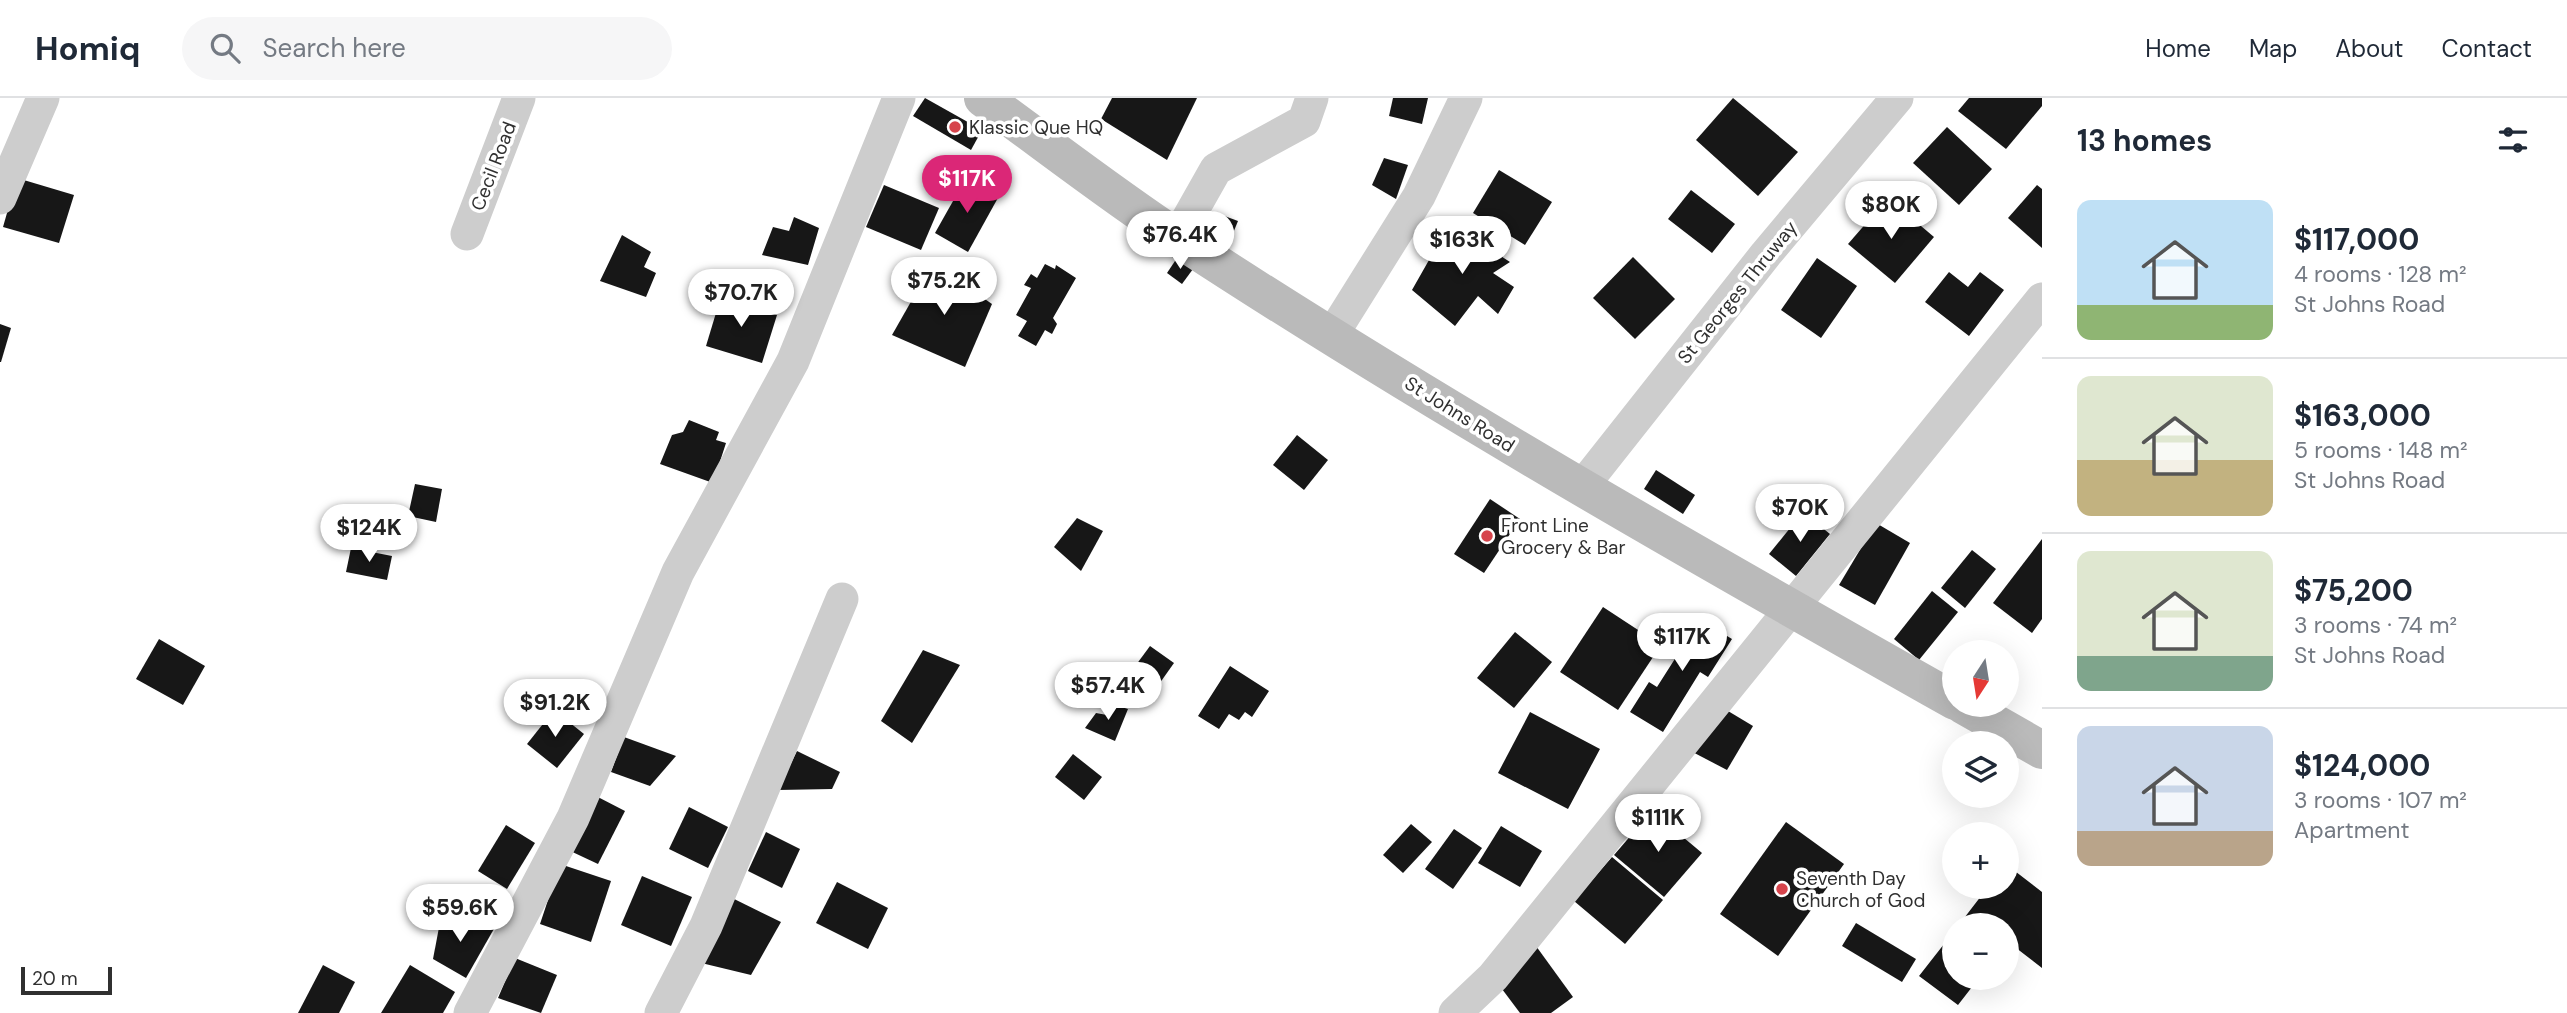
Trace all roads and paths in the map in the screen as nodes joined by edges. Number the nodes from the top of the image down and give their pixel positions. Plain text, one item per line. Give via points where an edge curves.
1 (44, 98) edge
2 (519, 98) edge
3 (899, 98) edge
4 (983, 98) edge
5 (1312, 98) edge
6 (1466, 98) edge
7 (1897, 98) edge
8 (0, 198) edge
9 (467, 234) dead end
10 (1177, 237) junction
11 (2042, 299) edge
12 (1332, 335) junction
13 (1581, 488) junction
14 (842, 599) dead end
15 (1793, 608) junction
16 (1942, 694) edge
17 (1985, 718) edge
18 (2042, 750) edge
19 (470, 1013) edge
20 (661, 1013) edge
21 (1455, 1013) edge

1 - 8 street
2 - 9 street, Cecil Road
3 - 19 street via 793,361 678,572 572,818
4 - 10 main road, St Johns Road
5 - 10 street via 1304,121 1216,169
6 - 12 street via 1419,196
7 - 13 street, St Georges Thruway via 1766,254
10 - 12 main road, St Johns Road
11 - 15 street
12 - 13 main road, St Johns Road
13 - 15 main road, St Johns Road
14 - 20 street via 706,926
15 - 16 main road, St Johns Road
15 - 21 street via 1493,977
17 - 18 main road

